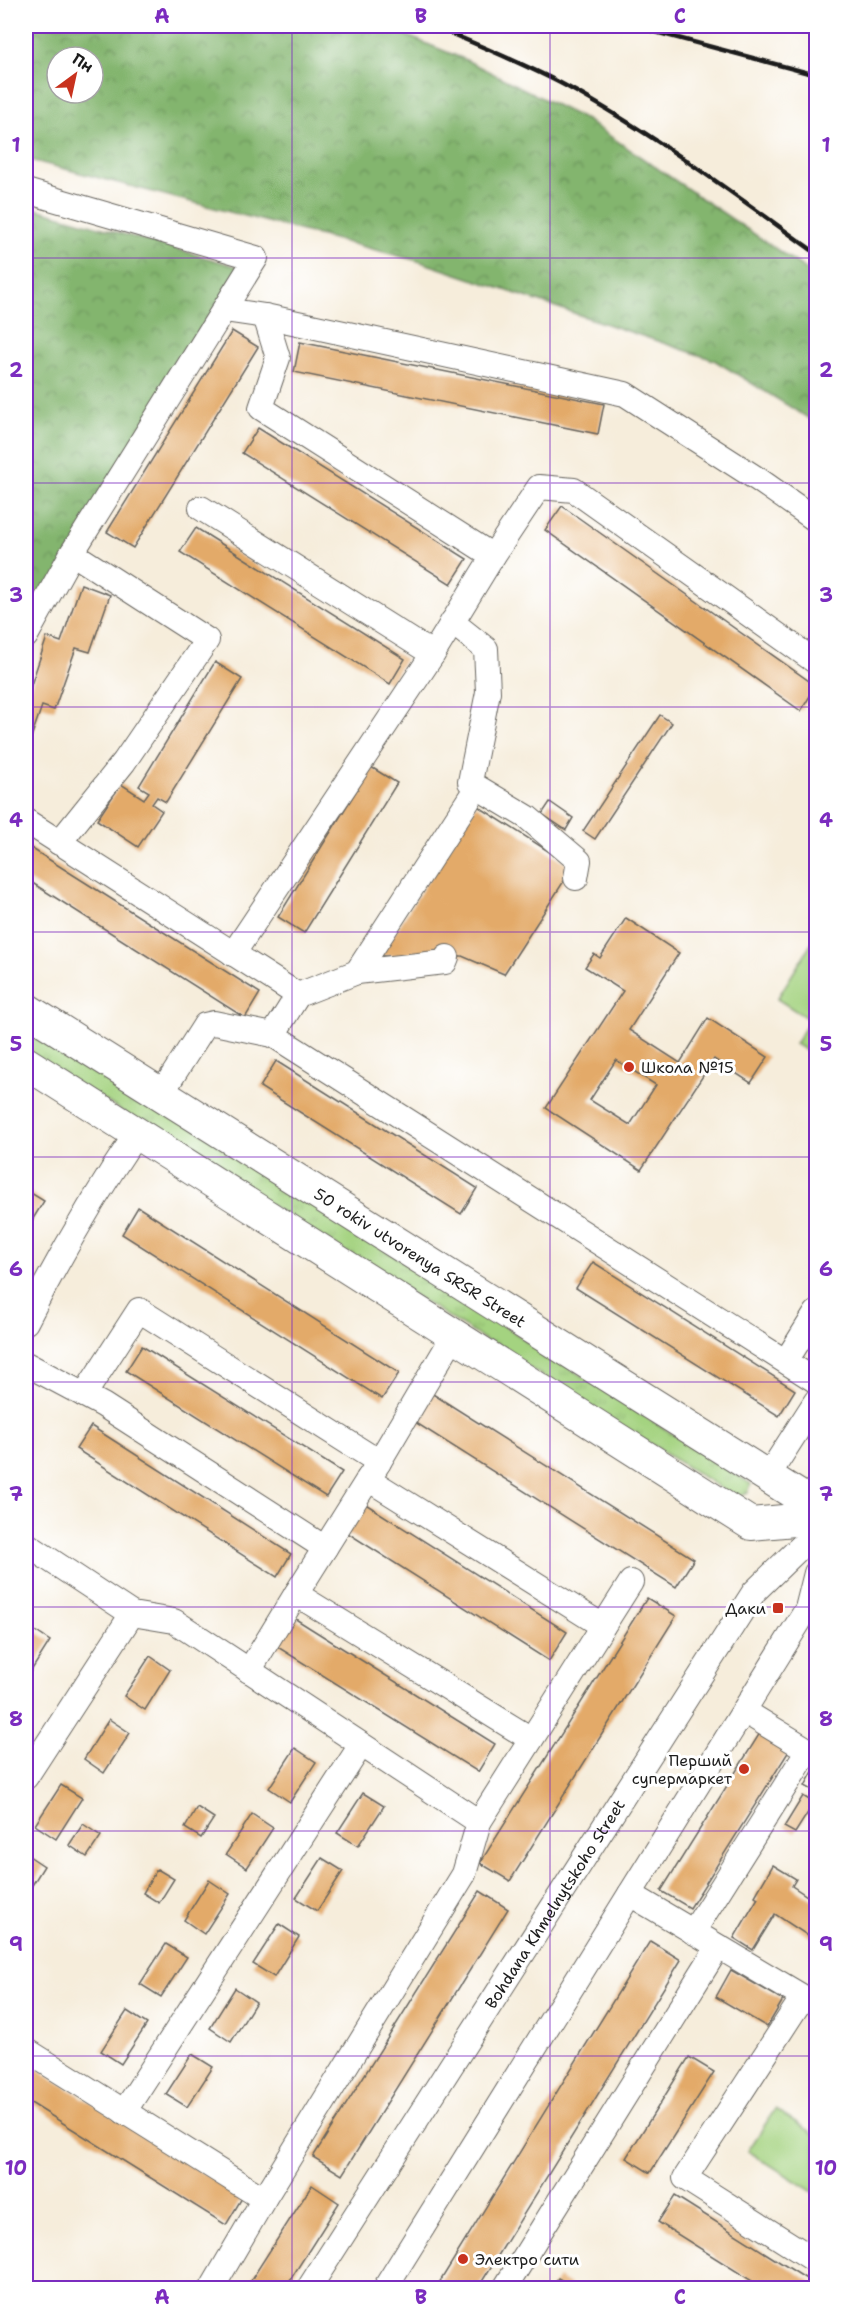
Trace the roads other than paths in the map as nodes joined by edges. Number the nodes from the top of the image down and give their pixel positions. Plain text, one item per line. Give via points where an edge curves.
1 (26, 191) edge
2 (224, 310) junction
3 (265, 316) junction
4 (201, 508) dead end
5 (816, 520) edge
6 (72, 553) junction
7 (493, 556) junction
8 (452, 622) junction
9 (26, 636) edge
10 (433, 654) junction
11 (816, 662) edge
12 (470, 782) dead end
13 (26, 821) edge
14 (59, 843) junction
15 (576, 878) dead end
16 (233, 954) junction
17 (447, 957) dead end
18 (357, 972) junction
19 (298, 995) junction
20 (26, 1009) edge
21 (273, 1035) junction
22 (26, 1063) edge
23 (161, 1094) junction
24 (136, 1134) junction
25 (816, 1313) edge
26 (26, 1323) edge
27 (454, 1335) junction
28 (786, 1361) junction
29 (26, 1364) edge
30 (816, 1381) edge
31 (84, 1395) junction
32 (816, 1401) edge
33 (373, 1470) junction
34 (768, 1476) junction
35 (816, 1507) edge
36 (816, 1518) edge
37 (816, 1532) edge
38 (26, 1544) edge
39 (325, 1548) junction
40 (816, 1574) edge
41 (631, 1582) dead end
42 (296, 1594) junction
43 (132, 1614) junction
44 (603, 1626) junction
45 (249, 1671) junction
46 (744, 1711) junction
47 (531, 1739) junction
48 (361, 1745) junction
49 (812, 1752) edge
50 (26, 1777) edge
51 (479, 1822) junction
52 (630, 1894) junction
53 (693, 1932) junction
54 (718, 1947) junction
55 (26, 2050) edge
56 (124, 2112) junction
57 (264, 2199) junction
58 (816, 2261) edge
59 (212, 2289) edge
60 (309, 2289) edge
61 (385, 2289) edge
62 (505, 2289) edge

1 - 2 street via 256,258
2 - 3 street
2 - 6 street
3 - 5 street via 625,394
3 - 7 street via 278,358 261,408
4 - 10 street
6 - 9 street
6 - 14 street via 207,640 124,762
7 - 8 street
7 - 11 street via 539,487 574,490
8 - 10 street
8 - 12 street via 486,649 488,692
10 - 16 street
13 - 14 street
14 - 16 street
15 - 18 street via 579,861 527,818 477,787
16 - 19 street
17 - 18 street via 445,962
18 - 19 street
19 - 21 street
20 - 23 main road, 50 rokiv utvorenya SRSR Street
21 - 23 street via 214,1023 205,1025
21 - 28 street
22 - 24 main road
23 - 34 main road, 50 rokiv utvorenya SRSR Street
24 - 26 street via 94,1197
24 - 27 main road
25 - 28 street
27 - 33 street
27 - 36 main road via 751,1524
28 - 30 street
29 - 31 street
31 - 33 street via 138,1310
31 - 39 street
32 - 34 street
33 - 39 street
33 - 44 street
34 - 35 main road, 50 rokiv utvorenya SRSR Street
37 - 60 street, Bohdana Khmelnytskoho Street via 754,1592
38 - 43 street
39 - 42 street
40 - 46 street via 807,1609
41 - 44 street
42 - 45 street
42 - 47 street
43 - 45 street via 174,1621
43 - 50 street
44 - 47 street
45 - 48 street
46 - 49 street
46 - 52 street
47 - 51 street
48 - 51 street
48 - 56 street
49 - 53 street
51 - 57 street via 464,1874
52 - 53 street
52 - 61 street
53 - 54 street
54 - 58 street via 803,1997 685,2178
54 - 62 street
55 - 56 street
56 - 57 street
57 - 59 street

